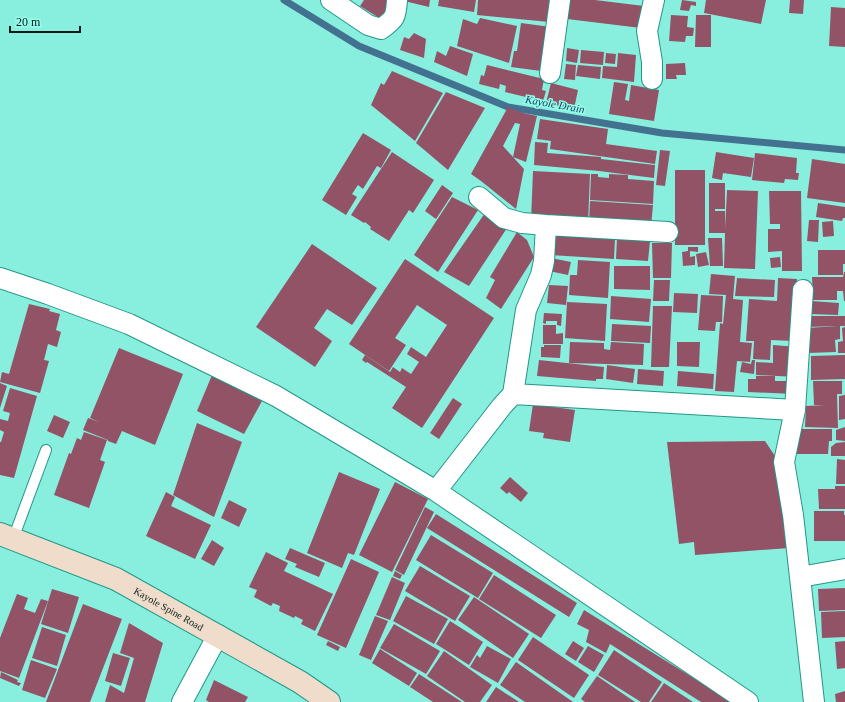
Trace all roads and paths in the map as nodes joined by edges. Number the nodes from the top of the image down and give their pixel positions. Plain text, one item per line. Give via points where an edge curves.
1 (332, 0) edge
2 (397, 0) edge
3 (560, 0) edge
4 (654, 0) edge
5 (550, 73) dead end
6 (652, 79) dead end
7 (479, 197) dead end
8 (546, 225) junction
9 (668, 232) dead end
10 (0, 278) edge
11 (803, 290) dead end
12 (513, 394) junction
13 (795, 410) junction
14 (46, 450) dead end
15 (436, 491) junction
16 (7, 536) edge
17 (845, 569) edge
18 (800, 577) junction
19 (218, 636) junction
20 (182, 702) edge
21 (329, 702) edge
22 (748, 702) edge
23 (814, 702) edge

1 - 2 street via 368,25 381,29 392,21 396,14
3 - 5 street
4 - 6 street via 647,31
7 - 8 street via 504,218
8 - 9 street
8 - 12 street via 544,261 526,310
10 - 15 street via 129,324 269,392
11 - 13 street
12 - 13 street
12 - 15 street
13 - 18 street via 784,462
14 - 16 lane
15 - 22 street
16 - 19 main road, Kayole Spine Road via 116,579
17 - 18 street
18 - 23 street
19 - 20 street
19 - 21 main road, Kayole Spine Road via 300,682

